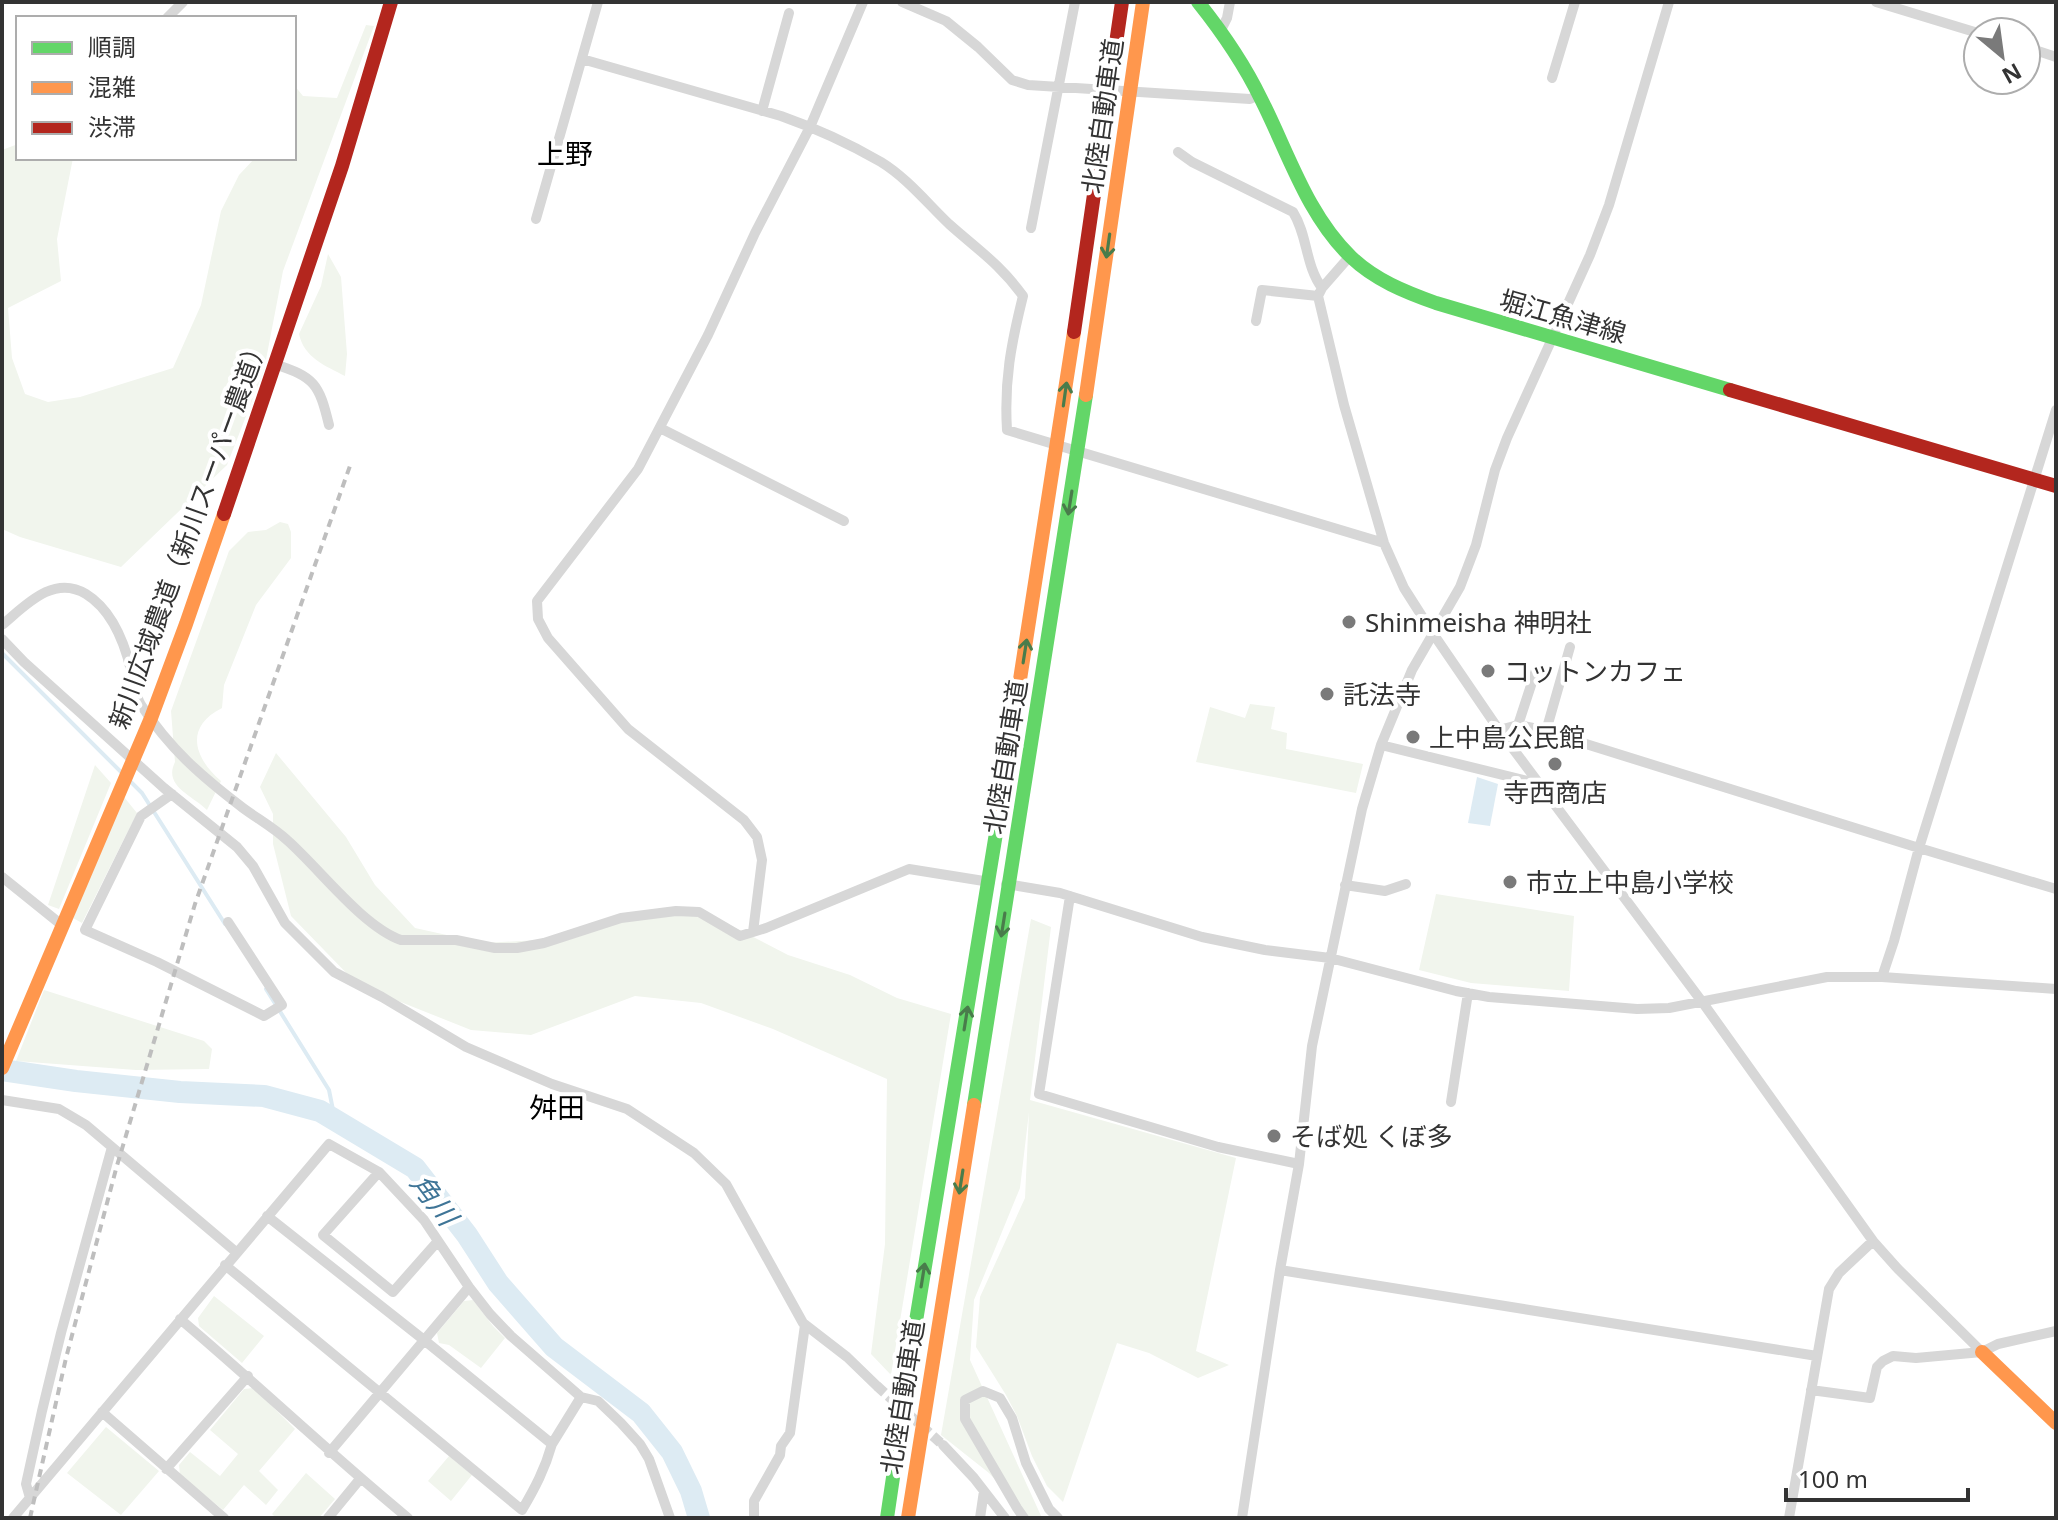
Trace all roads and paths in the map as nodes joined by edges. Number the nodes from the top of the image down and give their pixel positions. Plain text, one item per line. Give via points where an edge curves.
1 (391, 2) edge
2 (598, 2) edge
3 (863, 2) edge
4 (902, 2) edge
5 (1075, 2) edge
6 (1122, 2) edge
7 (1143, 2) edge
8 (1198, 2) edge
9 (1230, 2) edge
10 (1575, 2) edge
11 (1669, 2) edge
12 (1876, 2) edge
13 (789, 13) dead end
14 (1962, 28) edge
15 (1221, 30) junction
16 (582, 59) junction
17 (1552, 78) dead end
18 (1063, 86) junction
19 (1259, 95) junction
20 (762, 111) junction
21 (810, 127) junction
22 (1178, 152) dead end
23 (536, 219) dead end
24 (1031, 228) dead end
25 (1350, 256) junction
26 (1320, 292) junction
27 (1256, 321) dead end
28 (1552, 339) junction
29 (274, 364) junction
30 (2056, 410) edge
31 (329, 425) dead end
32 (660, 428) junction
33 (2035, 480) junction
34 (2056, 486) edge
35 (844, 521) dead end
36 (1384, 543) junction
37 (2, 625) edge
38 (1432, 632) junction
39 (2, 639) edge
40 (1570, 647) dead end
41 (1536, 670) dead end
42 (147, 725) junction
43 (1518, 725) junction
44 (1499, 730) junction
45 (1546, 731) junction
46 (1381, 745) junction
47 (1540, 784) junction
48 (172, 794) junction
49 (1919, 848) junction
50 (2, 877) edge
51 (1406, 884) dead end
52 (1345, 885) junction
53 (2056, 889) edge
54 (1065, 894) junction
55 (228, 922) dead end
56 (63, 926) junction
57 (753, 932) junction
58 (1330, 958) junction
59 (1882, 977) junction
60 (2056, 989) edge
61 (1468, 993) junction
62 (1703, 1003) junction
63 (2, 1068) edge
64 (2, 1100) edge
65 (1451, 1102) dead end
66 (112, 1147) junction
67 (1299, 1164) junction
68 (379, 1172) junction
69 (267, 1216) junction
70 (438, 1241) junction
71 (1873, 1241) junction
72 (236, 1252) junction
73 (225, 1265) junction
74 (1280, 1270) junction
75 (469, 1287) junction
76 (180, 1319) junction
77 (805, 1325) junction
78 (2056, 1331) edge
79 (424, 1340) junction
80 (1982, 1352) junction
81 (1817, 1356) junction
82 (248, 1376) junction
83 (877, 1386) tunnel mouth
84 (1811, 1390) junction
85 (380, 1392) junction
86 (581, 1397) junction
87 (102, 1412) junction
88 (2056, 1423) edge
89 (552, 1444) junction
90 (943, 1445) tunnel mouth
91 (329, 1453) junction
92 (166, 1469) junction
93 (360, 1479) junction
94 (984, 1491) junction
95 (30, 1498) junction
96 (518, 1514) edge
97 (13, 1518) edge
98 (224, 1518) edge
99 (328, 1518) edge
100 (408, 1518) edge
101 (670, 1518) edge
102 (754, 1518) edge
103 (887, 1518) edge
104 (908, 1518) edge
105 (980, 1518) edge
106 (1005, 1518) edge
107 (1024, 1518) edge
108 (1058, 1518) edge
109 (1243, 1518) edge
110 (1789, 1518) edge

1 - 29 main road, 新川広域農道（新川スーパー農道）
2 - 16 street
3 - 21 street
4 - 18 street via 946,21 1012,80
5 - 18 street
103 -> 6 main road, 北陸自動車道 via 1055,461
7 -> 104 main road, 北陸自動車道 via 1078,449
8 - 15 main road, 堀江魚津線
9 - 15 street
10 - 17 street
11 - 28 street via 1609,205
12 - 14 street
13 - 20 street
15 - 19 main road, 堀江魚津線
16 - 20 street
16 - 23 street
18 - 19 street via 1250,99
18 - 24 street
19 - 25 main road, 堀江魚津線 via 1308,195
20 - 21 street
21 - 32 street
21 - 36 street via 882,163 980,249 1023,296 1011,343 1007,430
22 - 26 street via 1293,212
25 - 26 street
25 - 28 main road, 堀江魚津線 via 1398,288
26 - 27 street via 1262,290
26 - 36 street via 1344,405
28 - 33 main road, 堀江魚津線
28 - 38 street via 1495,470 1460,587
29 - 31 street via 315,384
29 - 42 main road, 新川広域農道（新川スーパー農道）
30 - 33 street
32 - 35 street
32 - 57 street via 638,469 537,601 538,619 548,638 628,729 744,820 757,837 762,860
33 - 34 main road, 堀江魚津線
33 - 49 street
36 - 38 street
37 - 42 street via 43,592 60,587 84,593 115,625
38 - 44 street
38 - 46 street
39 - 48 street
40 - 45 street
41 - 43 street
42 - 56 main road, 新川広域農道（新川スーパー農道）
42 - 57 street via 210,782 287,840 363,914 401,940 438,938 517,948 621,918 676,911 699,912 740,936
43 - 44 street
43 - 45 street
44 - 47 street
45 - 49 street
46 - 47 street
46 - 52 street
47 - 62 street
48 - 55 street via 141,816 85,930 264,1016 282,1005
48 - 77 street via 237,847 285,923 334,972 466,1047 627,1109 694,1153 726,1184
49 - 53 street
49 - 59 street
50 - 56 street
51 - 52 street via 1385,891
52 - 58 street
54 - 57 street via 909,869
54 - 58 street via 1202,937
54 - 67 street via 1039,1094 1218,1147
56 - 63 main road, 新川広域農道（新川スーパー農道）
58 - 61 street
58 - 67 street via 1312,1046
59 - 60 street
59 - 62 street via 1827,977
61 - 62 street via 1637,1009
61 - 65 street
62 - 71 street
64 - 66 street via 59,1109
66 - 72 street
66 - 95 street via 46,1395 26,1484
67 - 74 street
68 - 69 street via 329,1144
68 - 70 street
68 - 70 street via 323,1235 393,1292
69 - 72 street
69 - 79 street
70 - 75 street
71 - 80 street
71 - 81 street via 1829,1289
72 - 73 street
73 - 76 street
73 - 85 street
74 - 81 street
74 - 109 street
75 - 79 street
75 - 86 street via 511,1336
76 - 82 street
76 - 87 street
77 - 83 street
77 - 102 street via 790,1433 754,1501
78 - 80 street
79 - 85 street
79 - 89 street
80 - 84 street via 1893,1356 1877,1367 1870,1398
80 - 88 main road
81 - 84 street
82 - 91 street
82 - 92 street
84 - 110 street
85 - 91 street
85 - 96 street
86 - 89 street
86 - 101 street via 598,1401 640,1444
87 - 92 street
87 - 95 street
89 - 96 street via 536,1487
90 - 94 street
91 - 93 street
92 - 98 street
93 - 99 street
93 - 100 street
94 - 105 street
94 - 106 street
95 - 97 street
107 - 108 street via 965,1419 965,1400 983,1391 1000,1398 1012,1418 1031,1474

